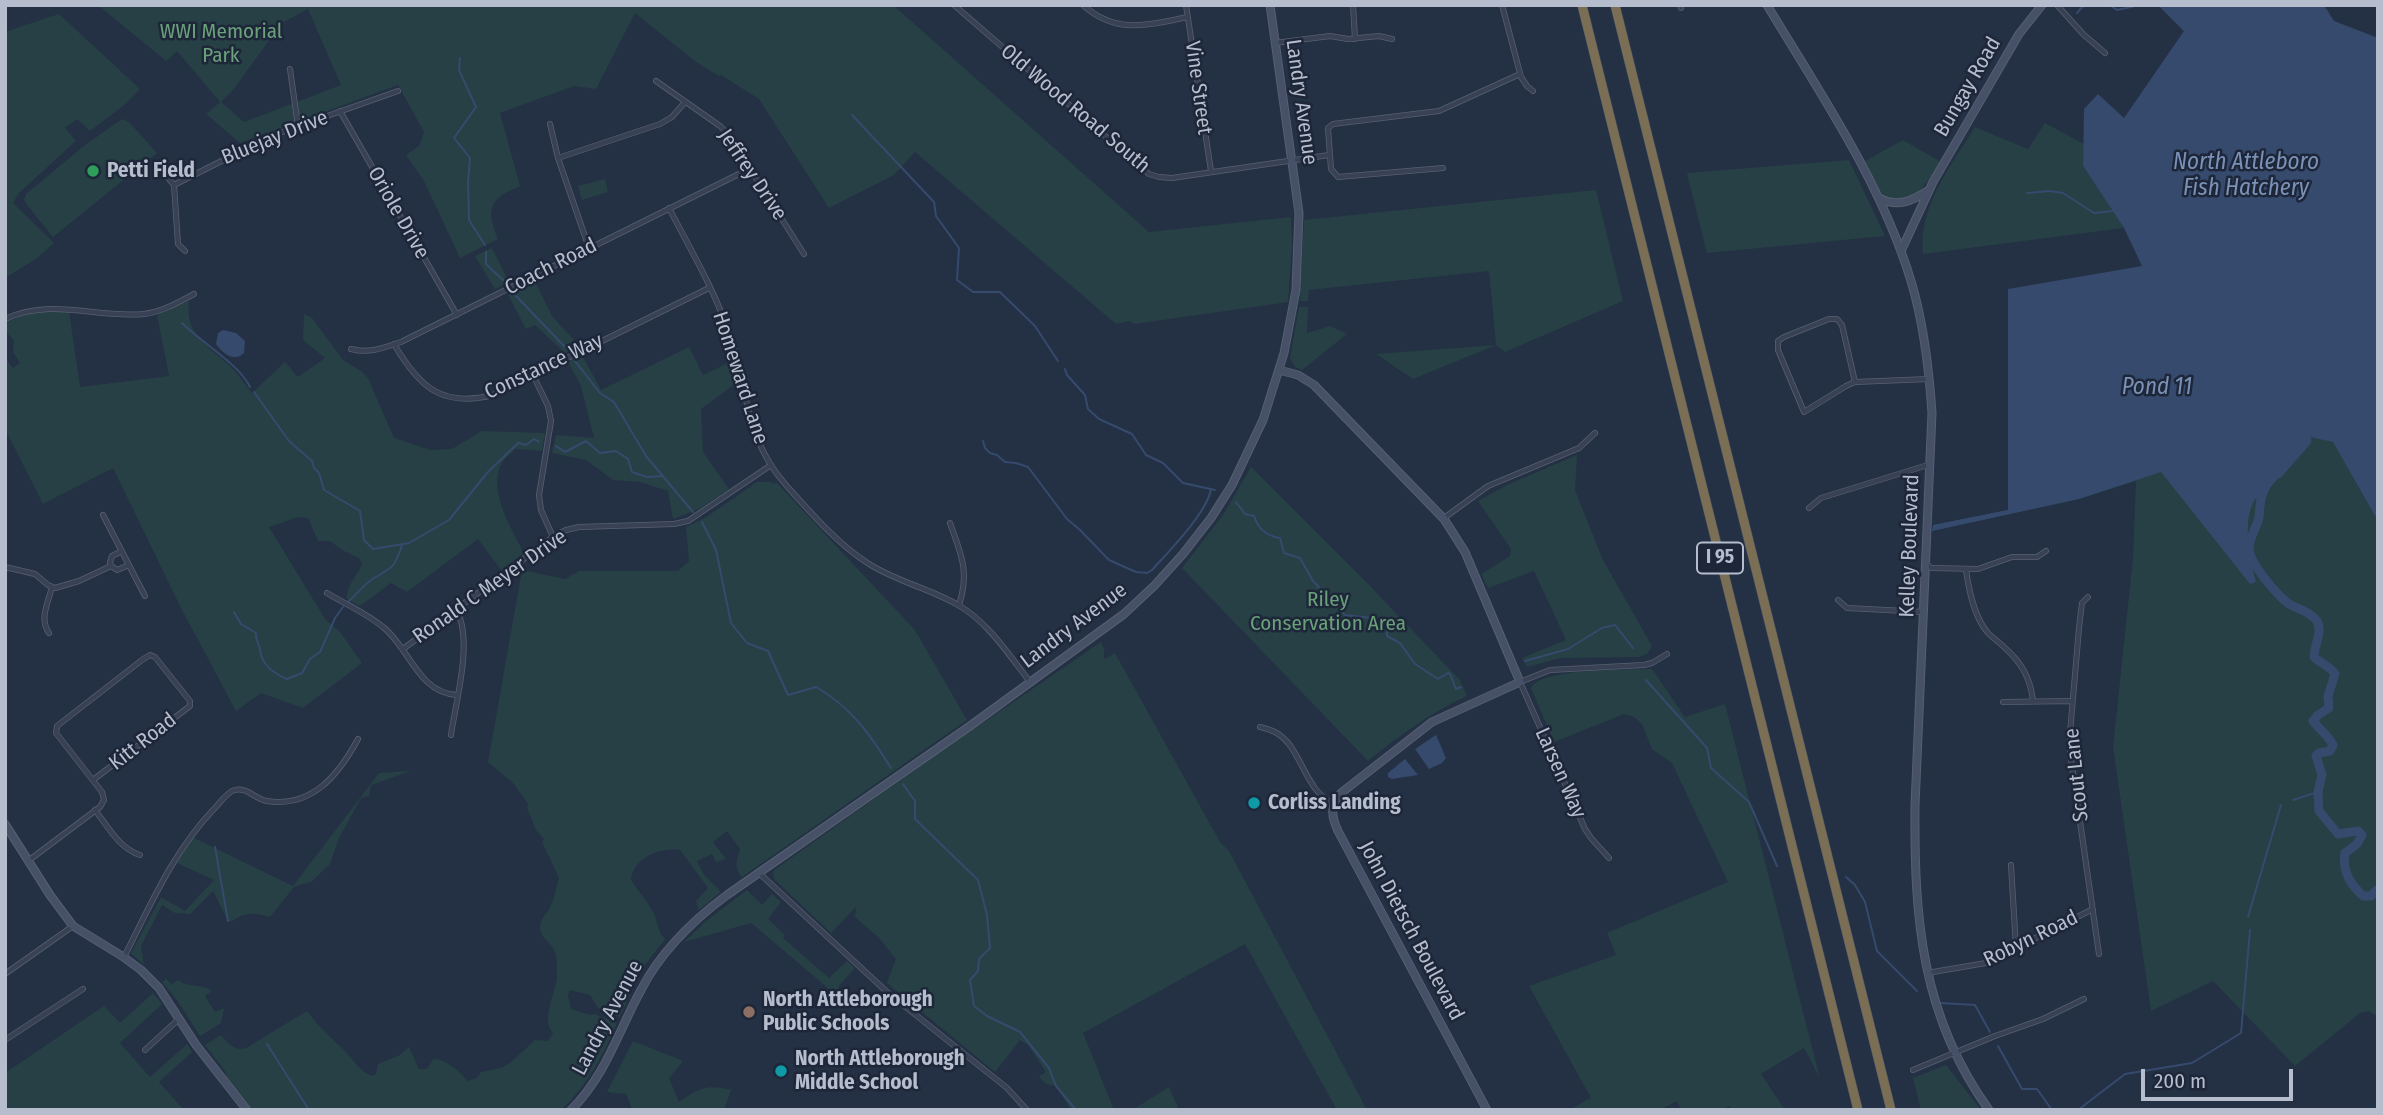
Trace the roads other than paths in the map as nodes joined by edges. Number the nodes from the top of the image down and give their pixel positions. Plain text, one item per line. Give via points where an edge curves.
1 (954, 5) edge
2 (1083, 5) edge
3 (1186, 5) edge
4 (1270, 5) edge
5 (1353, 5) edge
6 (1502, 5) edge
7 (1582, 5) edge
8 (1615, 5) edge
9 (1767, 5) edge
10 (2042, 5) edge
11 (2057, 5) edge
12 (1188, 17) junction
13 (1355, 39) junction
14 (1392, 39) dead end
15 (1274, 43) junction
16 (2105, 53) dead end
17 (290, 69) dead end
18 (1520, 74) junction
19 (656, 81) dead end
20 (398, 91) dead end
21 (1534, 91) dead end
22 (685, 102) junction
23 (340, 111) junction
24 (550, 124) dead end
25 (298, 126) junction
26 (1329, 155) junction
27 (558, 158) junction
28 (1292, 160) junction
29 (1443, 168) dead end
30 (161, 169) dead end
31 (749, 169) junction
32 (1210, 171) junction
33 (174, 185) junction
34 (1930, 189) junction
35 (1878, 198) junction
36 (669, 208) junction
37 (589, 248) junction
38 (185, 251) dead end
39 (1901, 251) junction
40 (804, 254) dead end
41 (709, 288) junction
42 (194, 294) dead end
43 (457, 315) junction
44 (5, 319) edge
45 (394, 344) junction
46 (351, 349) dead end
47 (1279, 370) junction
48 (533, 375) junction
49 (1930, 379) junction
50 (1855, 382) junction
51 (1595, 433) dead end
52 (1931, 464) junction
53 (771, 465) junction
54 (1809, 508) dead end
55 (103, 514) dead end
56 (1444, 519) junction
57 (950, 523) dead end
58 (553, 537) junction
59 (122, 551) junction
60 (2046, 551) dead end
61 (1926, 564) junction
62 (129, 565) junction
63 (111, 566) junction
64 (5, 567) edge
65 (1966, 570) junction
66 (51, 587) junction
67 (327, 593) dead end
68 (145, 596) dead end
69 (2088, 597) dead end
70 (1838, 600) dead end
71 (959, 605) junction
72 (457, 611) junction
73 (1924, 612) junction
74 (49, 633) dead end
75 (403, 649) junction
76 (1667, 654) dead end
77 (1030, 682) junction
78 (1520, 682) junction
79 (457, 695) junction
80 (2033, 700) junction
81 (2072, 701) junction
82 (2003, 702) dead end
83 (1260, 727) dead end
84 (451, 735) dead end
85 (358, 739) dead end
86 (93, 780) junction
87 (1334, 804) junction
88 (95, 810) junction
89 (5, 824) edge
90 (140, 855) dead end
91 (1609, 858) dead end
92 (28, 861) junction
93 (2011, 865) dead end
94 (759, 873) junction
95 (2093, 909) junction
96 (73, 926) junction
97 (2016, 948) junction
98 (2098, 954) dead end
99 (124, 957) junction
100 (1927, 973) junction
101 (5, 974) edge
102 (82, 989) dead end
103 (2084, 999) dead end
104 (180, 1018) junction
105 (5, 1040) edge
106 (145, 1050) dead end
107 (1955, 1054) junction
108 (1913, 1070) dead end
109 (247, 1110) edge
110 (571, 1110) edge
111 (1027, 1110) edge
112 (1487, 1110) edge
113 (1858, 1110) edge
114 (1891, 1110) edge
115 (1989, 1110) edge

1 - 32 street, Old Wood Road South via 1149,174 1172,178
2 - 12 street via 1107,22 1120,25
3 - 12 street, Vine Street
4 - 15 street, Landry Avenue
5 - 13 street
6 - 18 street
7 - 113 highway, I 95
8 - 114 highway, I 95
9 - 35 street, Kelley Boulevard
10 - 34 street, Bungay Road via 2013,44
11 - 16 street
12 - 32 street, Vine Street
13 - 14 street
13 - 15 street via 1330,36
15 - 28 street, Landry Avenue
17 - 25 street
18 - 21 street
18 - 26 street via 1439,111 1329,125
19 - 22 street, Jeffrey Drive
20 - 23 street, Bluejay Drive
22 - 27 street via 660,124
22 - 31 street, Jeffrey Drive via 720,125
23 - 25 street, Bluejay Drive
23 - 43 street, Oriole Drive
24 - 27 street
25 - 33 street, Bluejay Drive via 231,154
26 - 28 street, Old Wood Road South
26 - 29 street via 1331,169 1342,178
27 - 37 street
28 - 32 street, Old Wood Road South
28 - 47 street, Landry Avenue via 1298,213 1296,290
30 - 33 street
31 - 36 street, Coach Road
31 - 40 street, Jeffrey Drive
33 - 38 street via 178,244
34 - 35 street via 1900,204
34 - 39 street, Bungay Road
35 - 39 street, Kelley Boulevard
36 - 37 street, Coach Road
36 - 41 street, Homeward Lane
37 - 43 street, Coach Road
39 - 49 street, Kelley Boulevard via 1918,306
41 - 48 street, Constance Way
41 - 53 street, Homeward Lane via 728,328 752,428
42 - 44 street via 147,313 57,308
43 - 45 street, Coach Road
45 - 46 street, Coach Road via 375,351
45 - 48 street, Constance Way via 428,389 458,400 493,395
47 - 56 street via 1314,385
47 - 77 street, Landry Avenue via 1252,447 1199,535 1134,605
48 - 58 street via 551,421 539,495
49 - 50 street
49 - 52 street, Kelley Boulevard
50 - 50 street via 1804,412 1779,341 1837,319
51 - 56 street via 1579,448 1488,486
52 - 54 street via 1821,498
52 - 61 street, Kelley Boulevard
53 - 58 street, Ronald C Meyer Drive via 688,521 579,527
53 - 71 street, Homeward Lane via 835,537 867,563
55 - 59 street
56 - 78 street via 1465,552
57 - 71 street via 965,567
58 - 72 street, Ronald C Meyer Drive
59 - 62 street
59 - 63 street via 112,556
60 - 65 street via 2037,557 2012,557
61 - 65 street
61 - 73 street, Kelley Boulevard
62 - 63 street via 117,570
62 - 68 street
63 - 66 street via 79,581
64 - 66 street via 35,574
65 - 80 street via 1980,621 2023,666
66 - 74 street via 44,618
67 - 75 street via 373,619
69 - 81 street, Scout Lane via 2082,603
70 - 73 street via 1847,608
71 - 77 street, Homeward Lane via 996,639
72 - 75 street, Ronald C Meyer Drive
72 - 79 street via 465,646
73 - 100 street, Kelley Boulevard via 1915,865
75 - 79 street via 428,683
76 - 78 street via 1644,665 1550,670
77 - 94 street, Landry Avenue
78 - 87 street via 1432,722 1341,793
78 - 91 street, Larsen Way via 1585,829
79 - 84 street
80 - 81 street
80 - 82 street
81 - 95 street, Scout Lane via 2070,752
83 - 87 street via 1278,733 1320,796
85 - 99 street via 332,779 307,795 267,801 246,790 229,793 178,853
86 - 86 street, Kitt Road via 56,733 57,726 150,655 155,657 190,706
86 - 88 street via 104,800
87 - 112 street, John Dietsch Boulevard via 1332,815 1338,831
88 - 90 street via 129,852
88 - 92 street
89 - 92 street
92 - 96 street
93 - 97 street
94 - 110 street, Landry Avenue via 704,912 671,945 645,982 596,1080
94 - 111 street via 887,992 1007,1088
95 - 97 street, Robyn Road
95 - 98 street, Scout Lane
96 - 99 street
96 - 101 street
97 - 100 street, Robyn Road via 1978,965
99 - 104 street via 159,988
100 - 107 street, Kelley Boulevard
102 - 105 street
103 - 107 street
104 - 106 street
104 - 109 street
107 - 108 street
107 - 115 street, Kelley Boulevard

